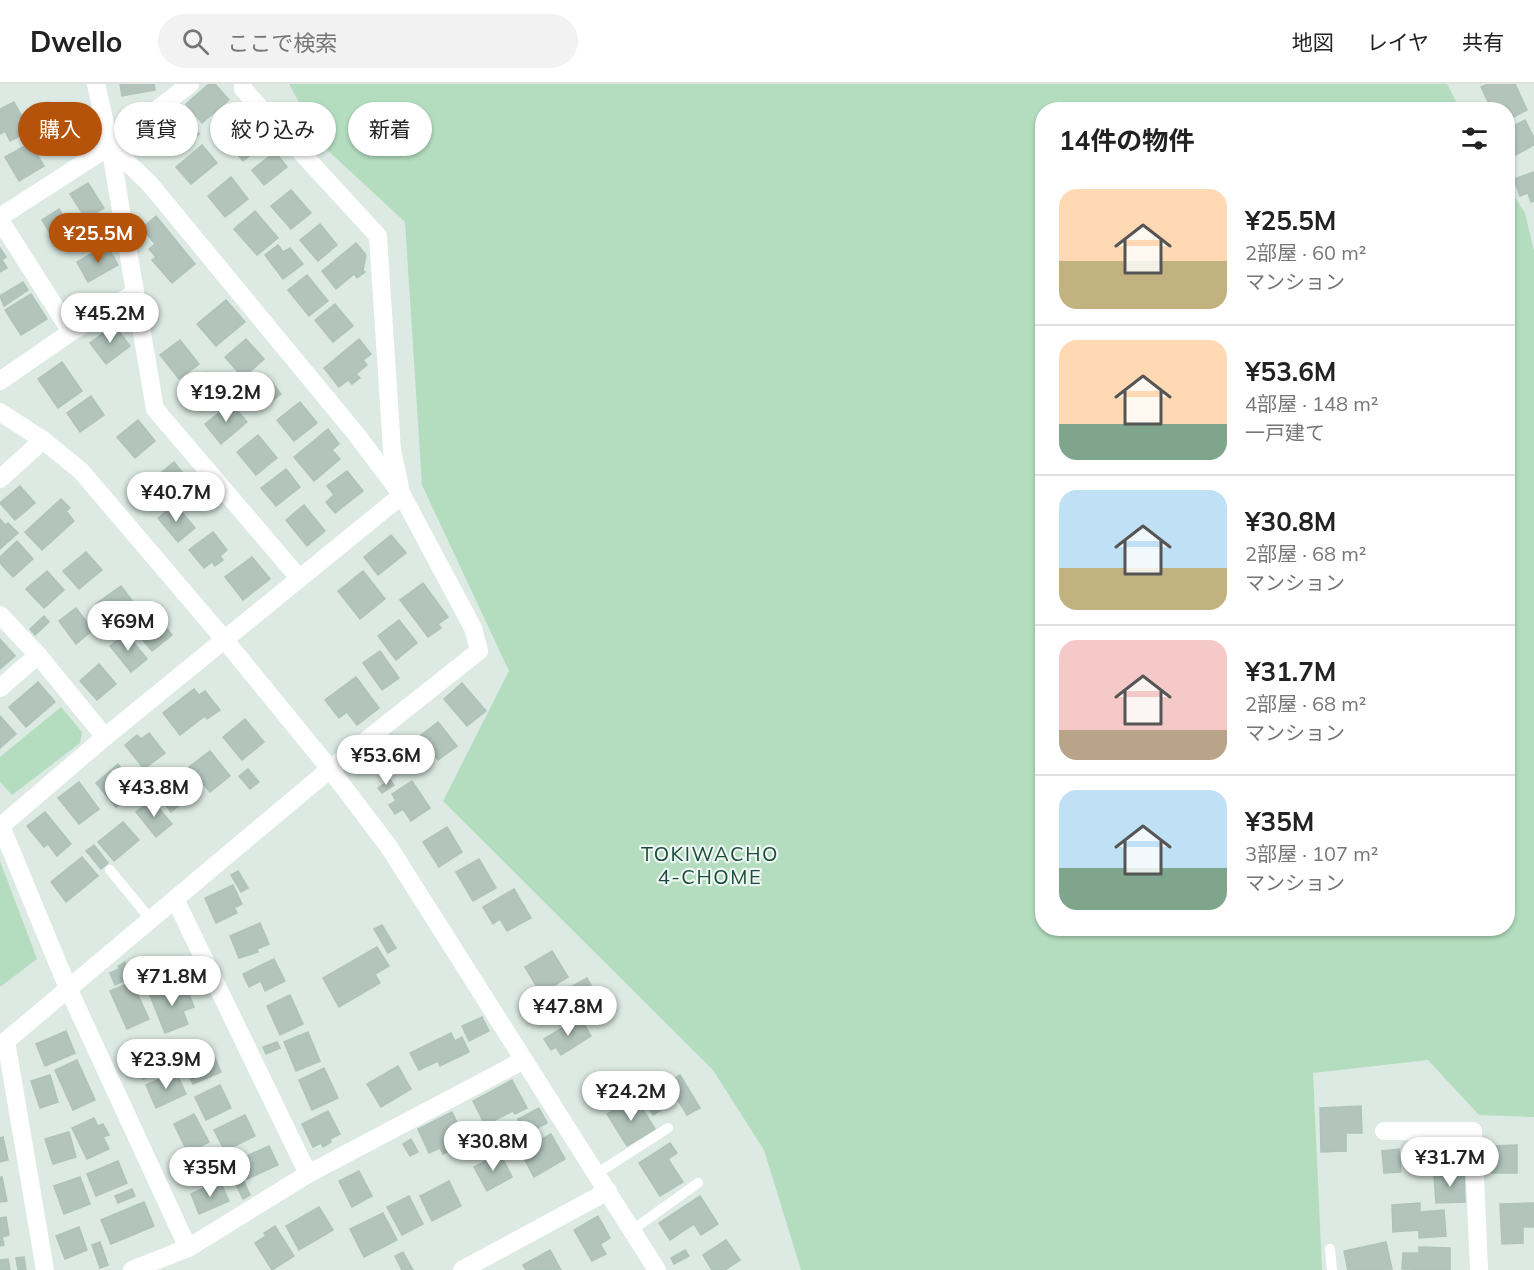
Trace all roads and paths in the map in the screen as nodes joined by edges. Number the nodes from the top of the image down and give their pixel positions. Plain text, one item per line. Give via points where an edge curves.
1 (96, 84) edge
2 (190, 84) edge
3 (243, 84) edge
4 (110, 146) junction
5 (0, 219) edge
6 (135, 293) junction
7 (71, 332) junction
8 (0, 381) edge
9 (0, 412) edge
10 (43, 440) junction
11 (0, 479) edge
12 (402, 495) junction
13 (299, 578) junction
14 (0, 615) edge
15 (224, 639) junction
16 (38, 655) junction
17 (0, 687) edge
18 (105, 737) junction
19 (330, 769) junction
20 (110, 870) dead end
21 (175, 899) junction
22 (151, 920) junction
23 (68, 988) junction
24 (524, 1060) junction
25 (668, 1128) dead end
26 (1384, 1131) dead end
27 (308, 1174) junction
28 (596, 1174) junction
29 (698, 1183) dead end
30 (608, 1191) junction
31 (631, 1231) junction
32 (188, 1248) junction
33 (1330, 1249) dead end
34 (45, 1270) edge
35 (132, 1270) edge
36 (462, 1270) edge
37 (657, 1270) edge
38 (1332, 1270) edge
39 (1479, 1270) edge

1 - 4 street
2 - 4 street
3 - 12 street via 243,89 378,236 392,450
4 - 5 street
4 - 6 street
4 - 12 street via 149,183
5 - 7 street
6 - 7 street
6 - 13 street via 155,409
7 - 8 street
9 - 10 street
10 - 11 street
10 - 15 street via 81,471
12 - 13 street
12 - 19 street via 473,628 479,651
13 - 15 street
14 - 16 street
15 - 18 street
15 - 19 street
16 - 17 street
16 - 18 street
18 - 23 street via 1,826
19 - 21 street
19 - 24 street via 389,847
20 - 22 lane
21 - 22 street
21 - 27 street
22 - 23 street
23 - 32 street
23 - 34 street via 6,1041
24 - 27 street
24 - 28 street
25 - 28 lane
26 - 39 street via 1473,1131
27 - 32 street
28 - 30 street
29 - 31 lane
30 - 31 street
30 - 36 street
31 - 37 street
32 - 35 street
33 - 38 lane

